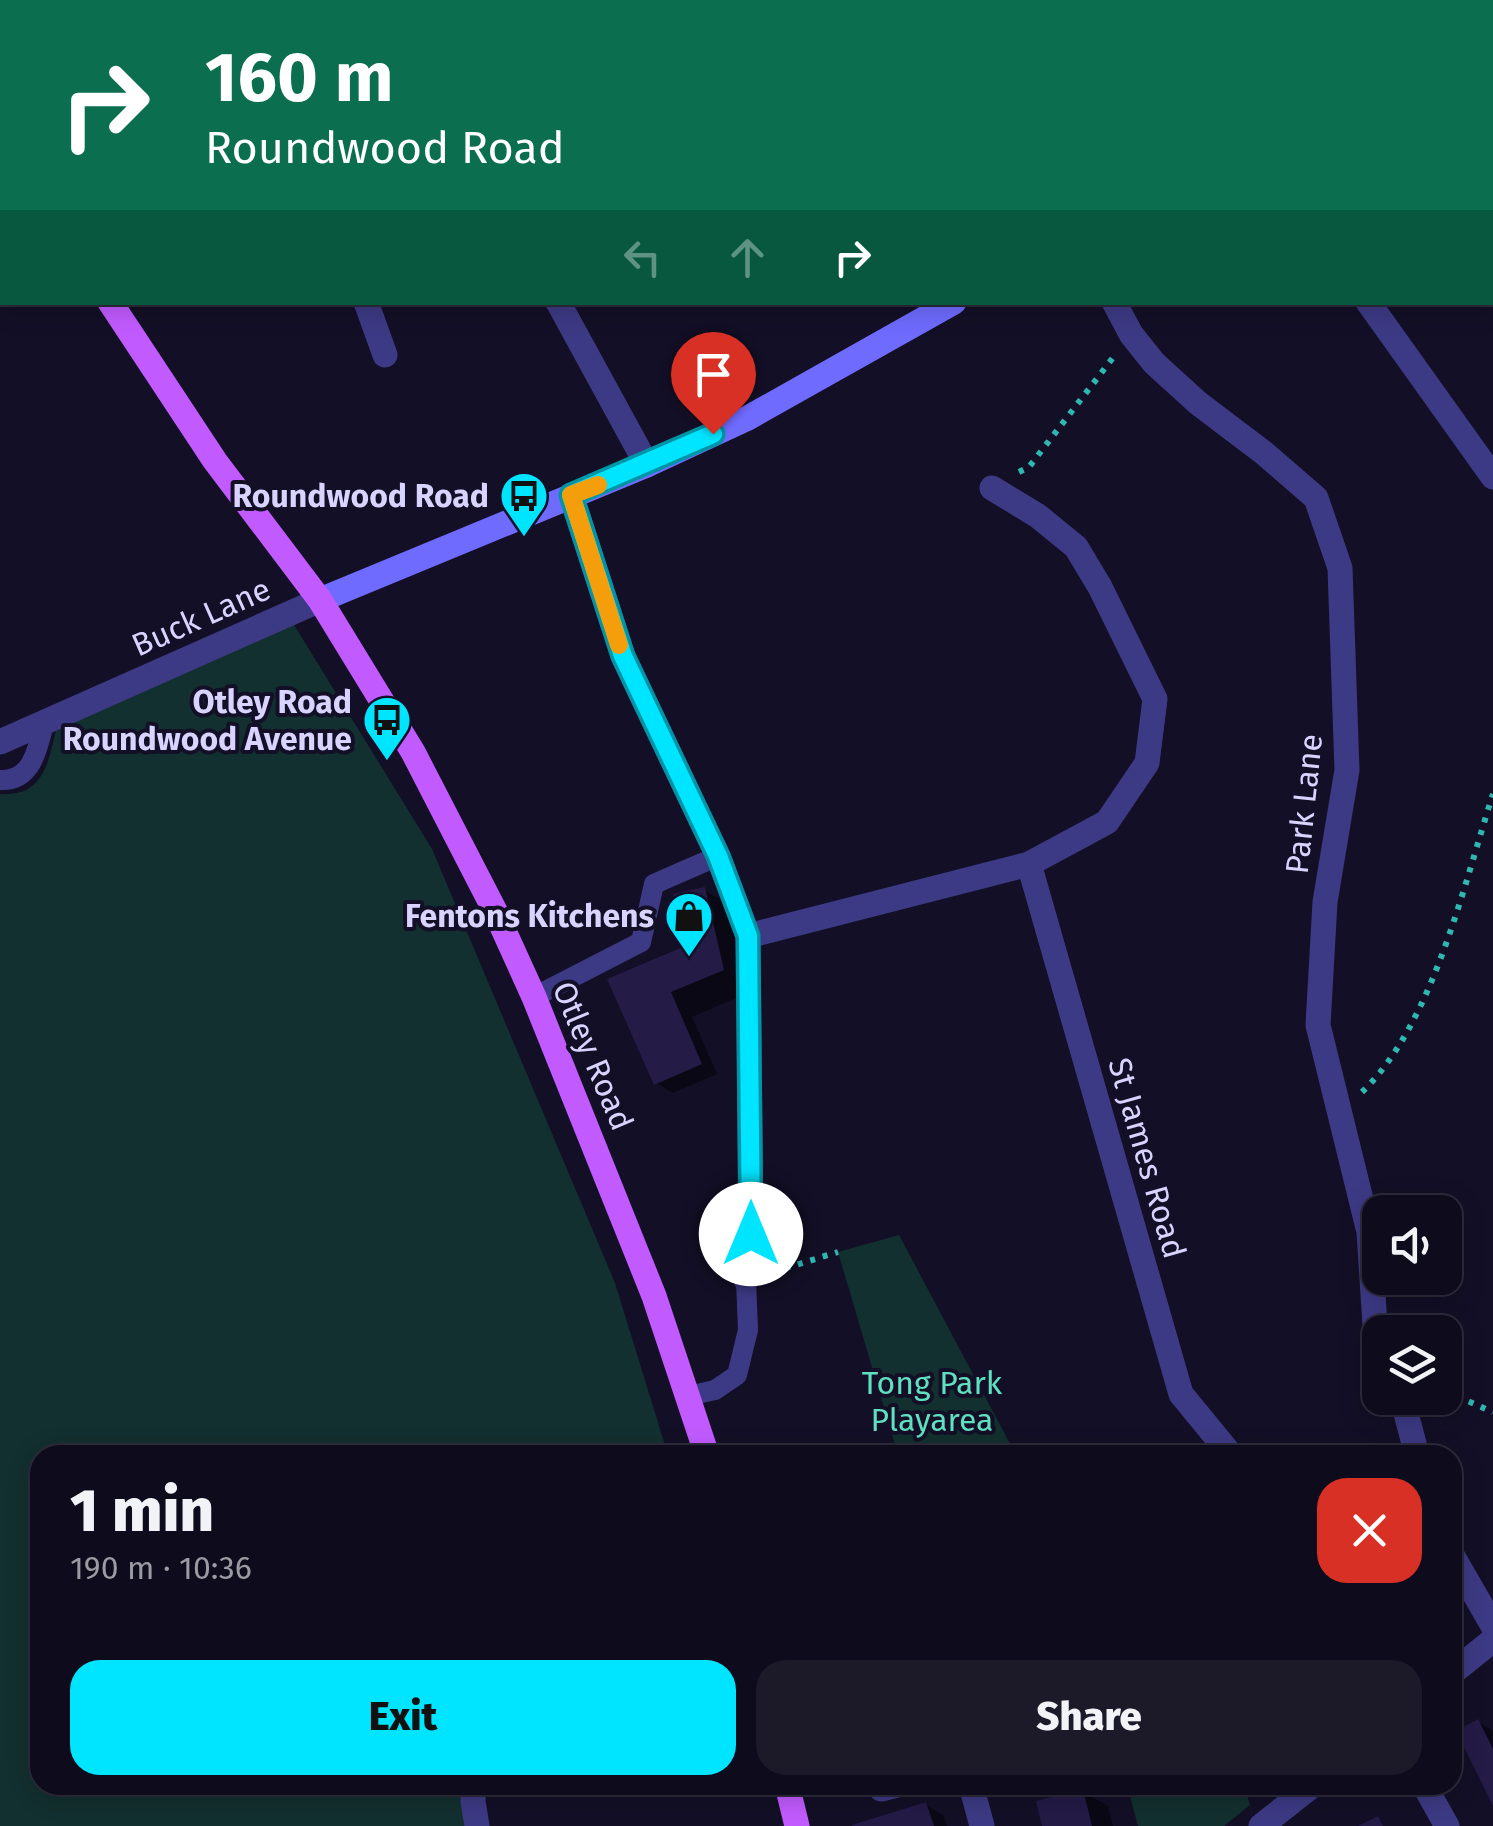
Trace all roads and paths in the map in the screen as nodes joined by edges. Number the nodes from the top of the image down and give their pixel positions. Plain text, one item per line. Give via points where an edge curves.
1 (112, 305) edge
2 (367, 305) edge
3 (560, 305) edge
4 (949, 305) edge
5 (1116, 305) edge
6 (1370, 305) edge
7 (1132, 334) junction
8 (385, 355) dead end
9 (647, 465) junction
10 (1493, 476) edge
11 (992, 488) joint
12 (571, 495) junction
13 (320, 600) junction
14 (44, 723) junction
15 (0, 742) edge
16 (0, 780) edge
17 (1493, 794) edge
18 (718, 856) junction
19 (1028, 864) junction
20 (748, 936) junction
21 (534, 997) junction
22 (1338, 1112) junction
23 (838, 1252) dead end
24 (746, 1280) junction
25 (1374, 1315) edge
26 (688, 1396) junction
27 (1462, 1398) edge
28 (1493, 1412) edge
29 (1406, 1415) edge
30 (704, 1445) edge
31 (1223, 1445) edge
32 (1414, 1445) edge
33 (1462, 1572) edge
34 (1493, 1626) edge
35 (1493, 1640) edge
36 (1462, 1665) edge
37 (475, 1795) edge
38 (789, 1795) edge
39 (974, 1795) edge
40 (1301, 1795) edge
41 (1430, 1795) edge
42 (477, 1826) edge
43 (797, 1826) edge
44 (982, 1826) edge
45 (1262, 1826) edge
46 (1447, 1826) edge

1 - 13 main road, Otley Road via 215,461
2 - 8 street
3 - 9 street
4 - 9 street via 746,419
5 - 7 street, Park Lane
6 - 10 street
7 - 11 path via 1029,467
7 - 22 street, Park Lane via 1198,404 1316,498 1340,568 1347,770 1326,902 1318,1024
9 - 12 street
11 - 19 street via 1076,546 1154,699 1147,763 1107,822
12 - 13 street
12 - 18 street via 623,656
13 - 14 street, Buck Lane
13 - 21 main road, Otley Road via 412,752
14 - 15 street, Buck Lane
14 - 16 lane via 37,754 24,772 13,781
17 - 22 path via 1436,970 1397,1050
18 - 20 street
18 - 21 lane via 654,884 641,942
19 - 20 street
19 - 31 street, St James Road via 1181,1394
20 - 24 street
21 - 26 main road, Otley Road
22 - 25 street, Park Lane via 1369,1232
23 - 24 path
24 - 26 lane via 748,1330 737,1375 715,1390
26 - 30 main road, Otley Road
27 - 28 path
29 - 32 street
33 - 34 street
35 - 36 street
37 - 42 street
38 - 43 main road
39 - 44 street
40 - 45 street
41 - 46 street

